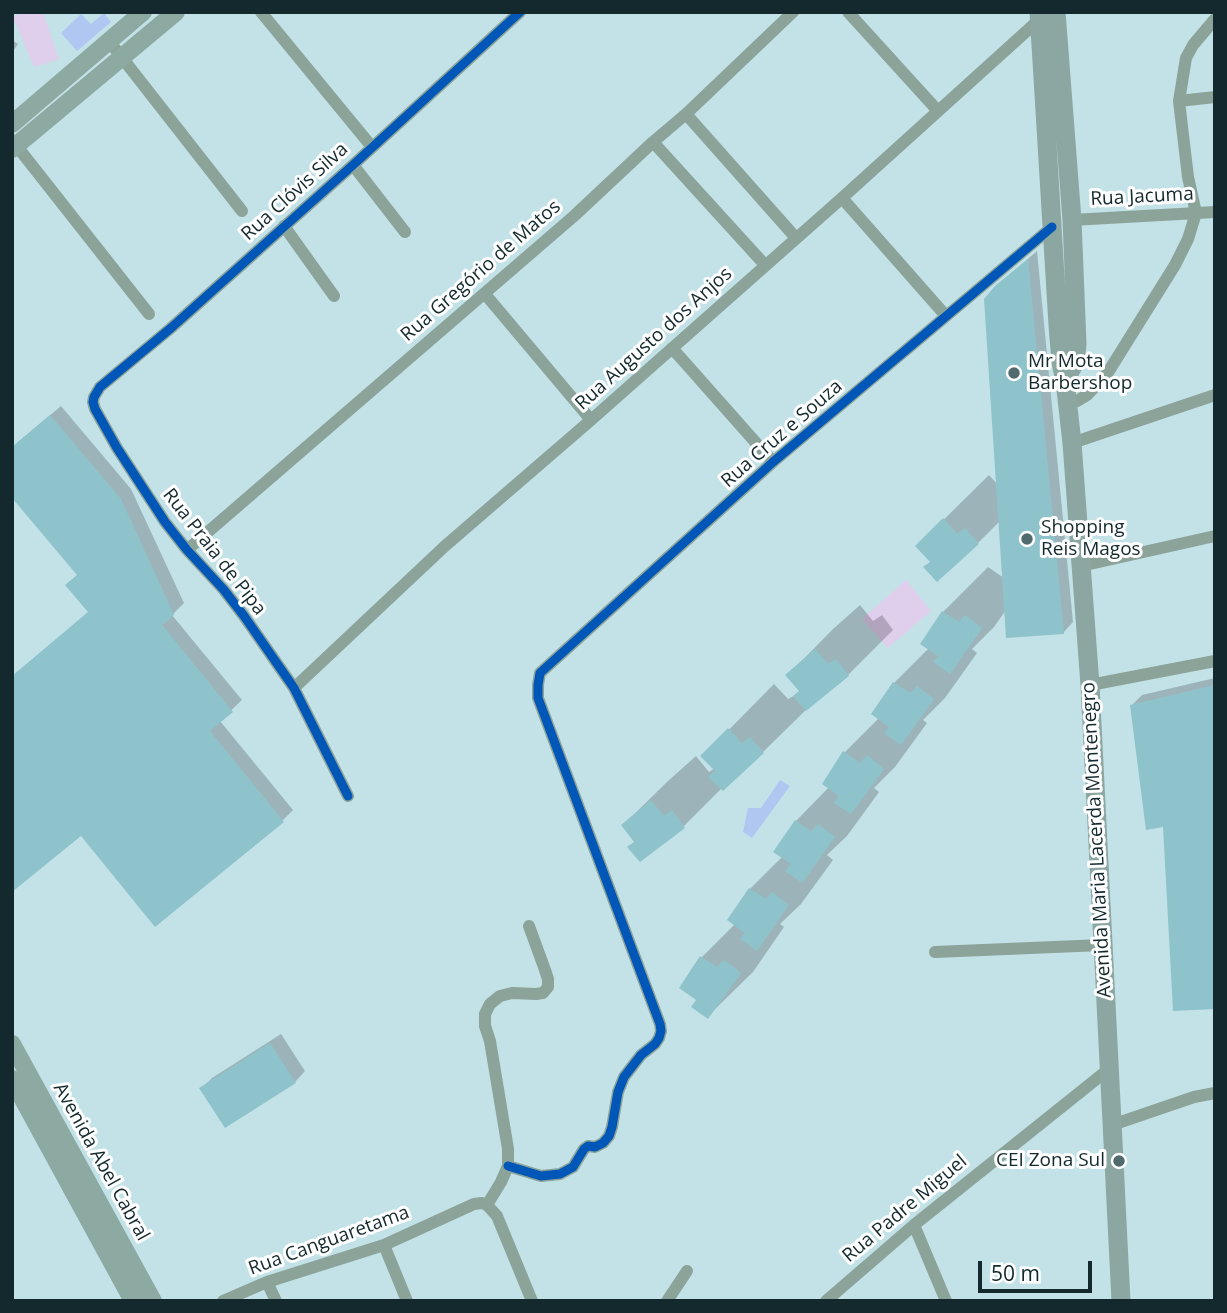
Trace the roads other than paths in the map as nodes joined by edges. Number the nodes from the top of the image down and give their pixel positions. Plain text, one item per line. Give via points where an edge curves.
1 (143, 12) edge
2 (261, 12) edge
3 (520, 12) edge
4 (793, 12) edge
5 (848, 12) edge
6 (1045, 15) edge
7 (164, 16) edge
8 (1215, 19) edge
9 (109, 41) junction
10 (122, 57) junction
11 (1215, 97) edge
12 (1179, 101) junction
13 (938, 111) junction
14 (687, 114) junction
15 (12, 124) edge
16 (653, 142) junction
17 (14, 145) edge
18 (372, 147) junction
19 (353, 165) junction
20 (842, 198) junction
21 (242, 211) dead end
22 (1215, 212) edge
23 (1196, 214) junction
24 (1072, 220) junction
25 (284, 226) junction
26 (1052, 227) junction
27 (405, 232) dead end
28 (796, 238) junction
29 (765, 265) junction
30 (485, 295) junction
31 (334, 296) dead end
32 (149, 314) dead end
33 (946, 316) junction
34 (672, 348) junction
35 (1065, 381) junction
36 (1215, 395) edge
37 (94, 397) joint
38 (1067, 404) junction
39 (591, 420) junction
40 (1072, 443) junction
41 (773, 463) junction
42 (1215, 536) edge
43 (187, 550) junction
44 (1081, 566) junction
45 (1215, 661) edge
46 (1090, 685) junction
47 (294, 688) junction
48 (348, 796) dead end
49 (529, 926) dead end
50 (1102, 945) junction
51 (935, 951) dead end
52 (12, 1044) edge
53 (1109, 1069) junction
54 (12, 1079) edge
55 (1215, 1093) edge
56 (1112, 1125) junction
57 (508, 1166) junction
58 (487, 1205) junction
59 (914, 1225) junction
60 (384, 1245) junction
61 (687, 1271) dead end
62 (268, 1282) junction
63 (133, 1301) edge
64 (153, 1301) edge
65 (223, 1301) edge
66 (276, 1301) edge
67 (407, 1301) edge
68 (532, 1301) edge
69 (667, 1301) edge
70 (826, 1301) edge
71 (946, 1301) edge
72 (1121, 1301) edge

1 - 9 main road
2 - 18 street
3 - 18 street, Rua Clóvis Silva
4 - 14 street, Rua Gregório de Matos
5 - 13 street
6 - 13 street, Rua Augusto dos Anjos
6 - 24 main road, Avenida Maria Lacerda Montenegro
6 - 26 main road, Avenida Maria Lacerda Montenegro
7 - 10 main road
8 - 12 street via 1186,58
9 - 10 street
9 - 15 main road
10 - 17 main road
10 - 21 street
11 - 12 street
12 - 23 street
13 - 20 street, Rua Augusto dos Anjos
14 - 16 street, Rua Gregório de Matos
14 - 28 street
16 - 29 street
16 - 30 street, Rua Gregório de Matos
17 - 32 street
18 - 19 street, Rua Clóvis Silva
19 - 25 street, Rua Clóvis Silva
19 - 27 street
20 - 28 street, Rua Augusto dos Anjos
20 - 33 street
22 - 23 street, Rua Jacuma
23 - 24 street, Rua Jacuma
23 - 38 street via 1175,265 1118,358 1097,386
24 - 35 main road, Avenida Maria Lacerda Montenegro via 1077,344 1075,362
25 - 31 street
25 - 37 street, Rua Clóvis Silva
26 - 33 street, Rua Cruz e Souza
26 - 35 main road, Avenida Maria Lacerda Montenegro
28 - 29 street, Rua Augusto dos Anjos
29 - 34 street, Rua Augusto dos Anjos
30 - 39 street
30 - 43 street, Rua Gregório de Matos
33 - 41 street, Rua Cruz e Souza
34 - 39 street, Rua Augusto dos Anjos
34 - 41 street
35 - 38 main road, Avenida Maria Lacerda Montenegro
36 - 40 street
37 - 43 street, Rua Praia de Pipa via 94,409 117,448
38 - 40 main road, Avenida Maria Lacerda Montenegro
39 - 47 street, Rua Augusto dos Anjos via 445,546
40 - 44 main road, Avenida Maria Lacerda Montenegro
41 - 57 street, Rua Cruz e Souza via 540,673 538,698 661,1031 624,1077 612,1127 603,1143 583,1149 573,1167 559,1174 541,1176
42 - 44 street
43 - 47 street, Rua Praia de Pipa via 238,607
44 - 46 main road, Avenida Maria Lacerda Montenegro
45 - 46 street
46 - 50 main road, Avenida Maria Lacerda Montenegro
47 - 48 street, Rua Praia de Pipa
49 - 57 street via 548,986 536,995 500,996 485,1014
50 - 51 street
50 - 53 main road, Avenida Maria Lacerda Montenegro
52 - 64 main road, Avenida Abel Cabral
53 - 56 main road, Avenida Maria Lacerda Montenegro
53 - 59 street, Rua Padre Miguel
54 - 63 main road, Avenida Abel Cabral
55 - 56 street
56 - 72 main road, Avenida Maria Lacerda Montenegro
57 - 58 street
58 - 60 street, Rua Canguaretama via 474,1204
58 - 68 street via 497,1216
59 - 70 street, Rua Padre Miguel
59 - 71 street
60 - 62 street, Rua Canguaretama
60 - 67 street
61 - 69 street
62 - 65 street, Rua Canguaretama
62 - 66 street

